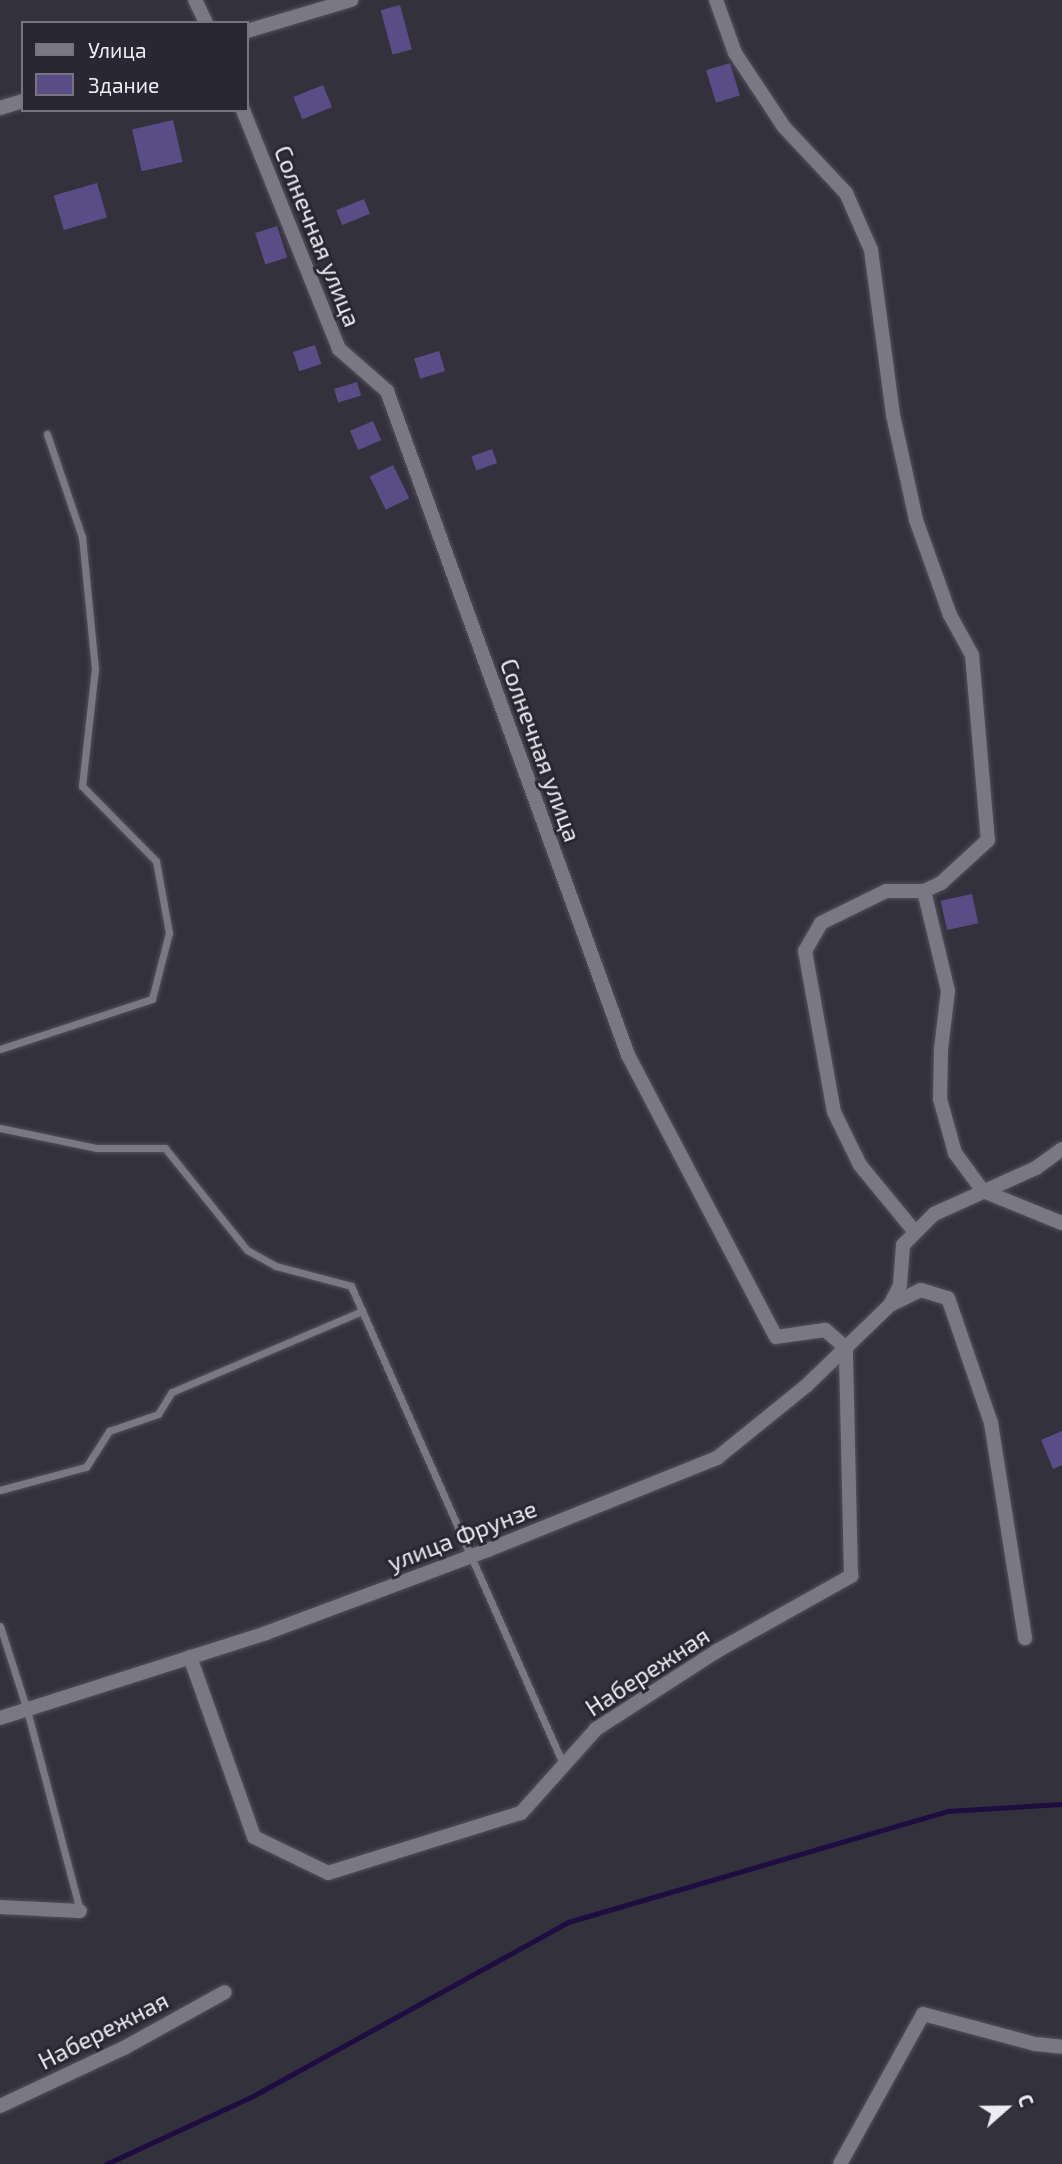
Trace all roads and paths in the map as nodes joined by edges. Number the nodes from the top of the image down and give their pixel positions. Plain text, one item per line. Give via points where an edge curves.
1 (195, 0) edge
2 (351, 0) edge
3 (716, 0) edge
4 (205, 21) edge
5 (248, 31) edge
6 (21, 102) edge
7 (0, 108) edge
8 (244, 112) edge
9 (47, 434) dead end
10 (923, 891) junction
11 (0, 1049) edge
12 (0, 1128) edge
13 (1062, 1149) edge
14 (983, 1191) junction
15 (1062, 1223) edge
16 (915, 1233) junction
17 (890, 1305) junction
18 (362, 1311) junction
19 (846, 1348) junction
20 (0, 1490) edge
21 (471, 1556) junction
22 (0, 1626) edge
23 (1025, 1638) dead end
24 (190, 1657) junction
25 (27, 1710) junction
26 (0, 1718) edge
27 (564, 1767) junction
28 (0, 1907) edge
29 (80, 1911) joint
30 (225, 1992) dead end
31 (1062, 2048) edge
32 (0, 2106) edge
33 (840, 2164) edge

1 - 4 street
2 - 5 street
3 - 10 street via 735,54 784,127 846,193 871,250 893,415 916,520 950,615 972,655 988,840 941,883
6 - 7 street
8 - 19 street, Солнечная улица via 339,349 387,391 628,1055 776,1337 825,1330
9 - 11 lane via 82,537 95,669 82,786 156,861 169,933 152,999
10 - 14 street via 948,991 940,1099 955,1153
10 - 16 street via 886,891 821,923 805,951 834,1112 860,1165
12 - 18 lane via 97,1148 165,1148 247,1250 276,1266 351,1286
13 - 14 street via 1036,1168
14 - 15 street
14 - 16 street via 934,1214
16 - 17 street via 902,1245 900,1285
17 - 19 street, улица Фрунзе
17 - 23 street via 921,1290 948,1298 991,1423
18 - 20 lane via 172,1392 158,1414 108,1432 86,1467
18 - 21 lane
19 - 21 street, улица Фрунзе via 718,1458
19 - 27 street, Набережная via 851,1576 717,1651 596,1729
21 - 24 street, улица Фрунзе
21 - 27 lane
22 - 25 lane
24 - 25 street, улица Фрунзе
24 - 27 street, Набережная via 254,1837 328,1873 521,1813
25 - 26 street, улица Фрунзе
25 - 29 lane
28 - 29 street
30 - 32 street, Набережная via 124,2048
31 - 33 street via 923,2014

